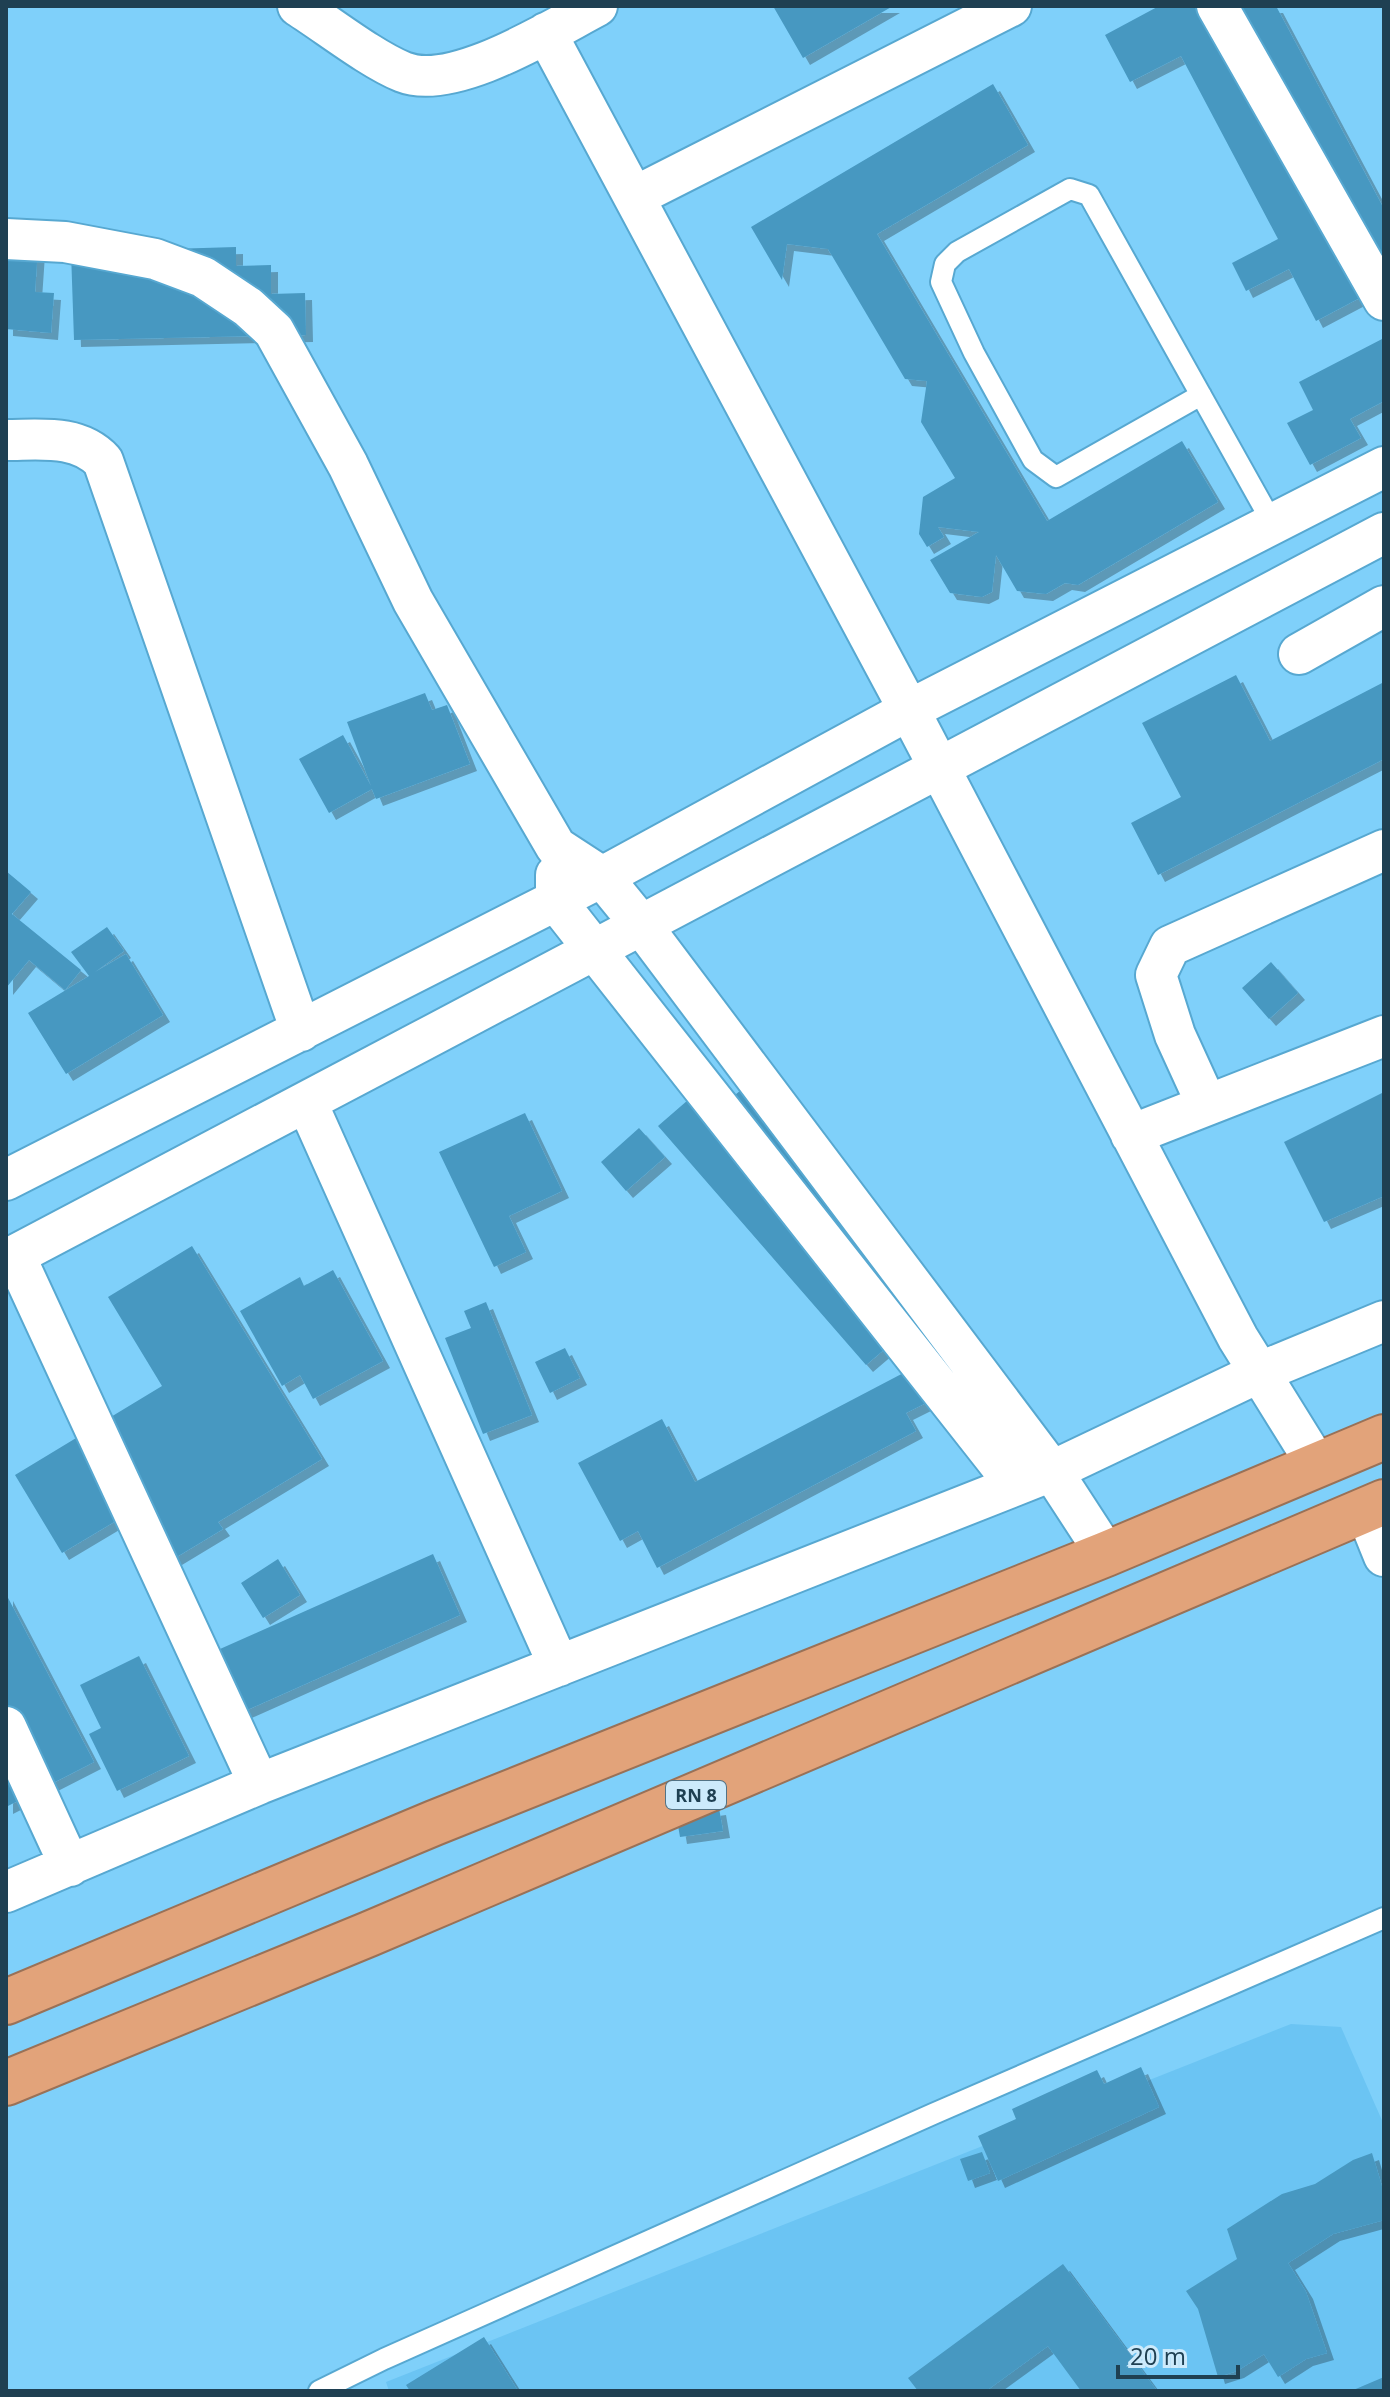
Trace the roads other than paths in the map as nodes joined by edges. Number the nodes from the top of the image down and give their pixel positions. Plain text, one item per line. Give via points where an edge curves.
1 (298, 6) edge
2 (597, 6) edge
3 (1011, 6) edge
4 (1217, 6) edge
5 (546, 33) junction
6 (634, 197) junction
7 (6, 239) edge
8 (1384, 300) edge
9 (1201, 395) junction
10 (6, 440) edge
11 (1384, 467) edge
12 (1273, 524) junction
13 (1384, 533) edge
14 (1299, 578) junction
15 (1384, 606) edge
16 (1299, 654) dead end
17 (909, 710) junction
18 (939, 765) junction
19 (556, 847) junction
20 (1384, 850) edge
21 (602, 877) junction
22 (556, 901) junction
23 (642, 926) junction
24 (595, 951) junction
25 (301, 1031) junction
26 (1384, 1036) edge
27 (307, 1103) junction
28 (1207, 1105) junction
29 (1131, 1135) junction
30 (6, 1180) edge
31 (10, 1258) edge
32 (1384, 1321) edge
33 (1258, 1373) junction
34 (1384, 1437) edge
35 (1317, 1465) junction
36 (1034, 1478) junction
37 (1375, 1506) edge
38 (1106, 1554) junction
39 (1384, 1556) edge
40 (559, 1666) junction
41 (6, 1727) edge
42 (259, 1784) junction
43 (70, 1866) junction
44 (6, 1892) edge
45 (1384, 1918) edge
46 (6, 2002) edge
47 (6, 2083) edge
48 (319, 2391) edge

1 - 5 street via 400,71 429,77 462,71
2 - 5 street
3 - 6 street
4 - 8 street
5 - 6 street
6 - 17 street
7 - 19 street via 65,242 155,259 203,277 274,331 348,465 413,601
9 - 9 lane via 1056,477 1033,460 974,353 941,282 945,264 957,252 1070,189 1089,195
9 - 12 lane
10 - 25 street via 75,443 103,461
11 - 12 street
12 - 14 street
12 - 17 street
13 - 14 street
14 - 18 street
15 - 16 street
17 - 18 street
17 - 21 street
18 - 23 street
18 - 29 street
19 - 21 street
19 - 22 street
20 - 28 street via 1170,946 1156,975 1175,1035
21 - 22 street
21 - 23 street
22 - 24 street
22 - 25 street
23 - 24 street
23 - 36 street
24 - 27 street
24 - 36 street
25 - 30 street
26 - 28 street
27 - 31 street
27 - 40 street
28 - 29 street
29 - 33 street
31 - 42 street
32 - 33 street
33 - 35 street
33 - 36 street
34 - 35 highway
35 - 38 highway
36 - 38 street
36 - 40 street
37 - 39 street
37 - 47 highway, RN 8
38 - 46 highway via 434,1823
40 - 42 street
41 - 43 street
42 - 43 street
43 - 44 street
45 - 48 lane

